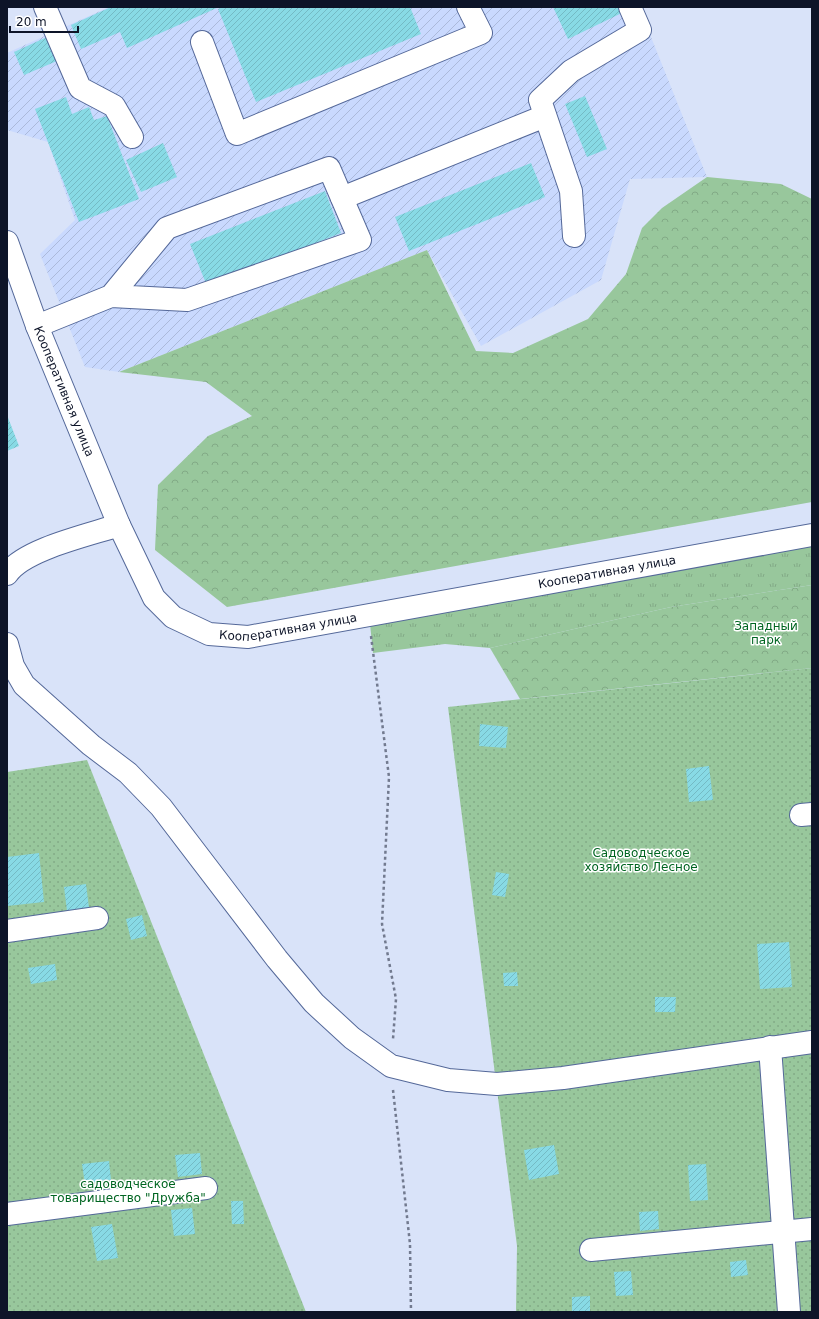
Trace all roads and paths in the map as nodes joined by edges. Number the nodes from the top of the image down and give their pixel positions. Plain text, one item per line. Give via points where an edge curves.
1 (45, 7) edge
2 (468, 7) edge
3 (630, 7) edge
4 (202, 42) dead end
5 (545, 116) junction
6 (132, 137) dead end
7 (342, 198) junction
8 (574, 236) dead end
9 (7, 242) edge
10 (111, 296) junction
11 (37, 326) junction
12 (119, 525) junction
13 (812, 536) edge
14 (7, 574) edge
15 (7, 644) edge
16 (373, 653) dead end
17 (97, 918) dead end
18 (7, 930) edge
19 (812, 1042) edge
20 (770, 1047) junction
21 (391, 1066) junction
22 (206, 1188) dead end
23 (7, 1214) edge
24 (812, 1228) edge
25 (782, 1233) junction
26 (591, 1250) dead end
27 (411, 1312) edge
28 (789, 1312) edge

1 - 6 street via 80,88 114,106
2 - 4 street via 481,33 237,134
3 - 5 street via 640,30 571,71 540,100
5 - 7 street
5 - 8 street via 571,191
7 - 10 street via 329,168 167,228
7 - 10 street via 360,240 187,300
9 - 11 street, Кооперативная улица
10 - 11 street
11 - 12 street, Кооперативная улица
12 - 13 street, Кооперативная улица via 154,598 173,617 209,634 248,637
12 - 14 street via 30,555
15 - 21 street via 13,666 24,685 91,745 128,773 156,802 314,1003 352,1038
16 - 21 path via 389,777 382,924 396,999
17 - 18 street
19 - 20 street
20 - 21 street via 563,1078 497,1084 448,1080
20 - 25 street
21 - 27 path via 410,1244
22 - 23 street
24 - 25 street
25 - 26 street
25 - 28 street

